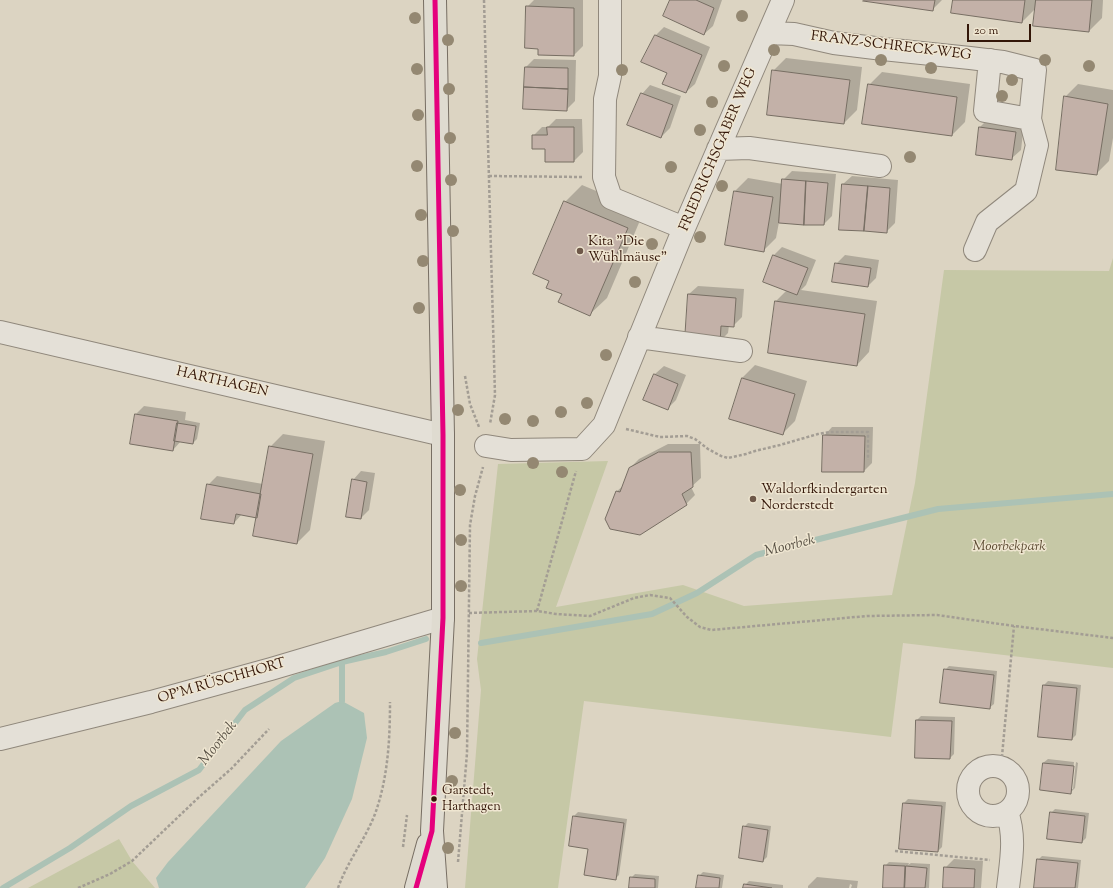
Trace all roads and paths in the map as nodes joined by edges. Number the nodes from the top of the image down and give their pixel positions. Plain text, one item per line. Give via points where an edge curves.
1 (435, 0) edge
2 (484, 0) edge
3 (610, 0) edge
4 (783, 0) edge
5 (769, 33) junction
6 (990, 60) junction
7 (1030, 119) junction
8 (718, 149) junction
9 (880, 166) dead end
10 (489, 176) junction
11 (604, 177) junction
12 (684, 228) junction
13 (975, 250) dead end
14 (0, 332) edge
15 (639, 337) junction
16 (740, 351) dead end
17 (604, 425) junction
18 (443, 435) junction
19 (486, 446) junction
20 (582, 449) junction
21 (868, 460) dead end
22 (537, 611) junction
23 (468, 613) junction
24 (443, 618) junction
25 (1014, 626) junction
26 (1113, 638) edge
27 (390, 702) dead end
28 (269, 729) dead end
29 (0, 739) edge
30 (1001, 767) junction
31 (1007, 812) junction
32 (432, 831) junction
33 (459, 844) dead end
34 (895, 851) dead end
35 (1011, 862) junction
36 (78, 888) edge
37 (338, 888) edge
38 (416, 888) edge
39 (436, 888) edge
40 (1008, 888) edge

1 - 18 main road
2 - 10 path
3 - 11 street via 610,76 605,99
4 - 5 street, FRIEDRICHSGABER WEG
5 - 6 street, FRANZ-SCHRECK-WEG via 794,34 834,43 883,49
5 - 8 street, FRIEDRICHSGABER WEG
6 - 7 street, FRANZ-SCHRECK-WEG via 1035,70
6 - 7 street, FRANZ-SCHRECK-WEG via 985,111
7 - 13 street via 1037,145 1026,191 987,222
8 - 9 street via 749,148
8 - 12 street, FRIEDRICHSGABER WEG
10 - 11 path
10 - 19 path via 495,395
11 - 12 street via 611,198
12 - 15 street, FRIEDRICHSGABER WEG
14 - 18 street, HARTHAGEN
15 - 16 street
15 - 17 street, FRIEDRICHSGABER WEG
17 - 20 street, FRIEDRICHSGABER WEG
17 - 21 path via 660,437 687,436 728,458 818,434 868,432
18 - 24 main road
19 - 20 street via 511,450
19 - 23 path via 470,525
20 - 22 path
22 - 23 path
22 - 25 path via 590,616 634,598 650,595 670,598 687,617 700,627 711,630 867,616 937,615
23 - 33 path via 467,753
24 - 29 street, OP'M RÜSCHHORT via 159,700
24 - 32 main road
25 - 26 path
25 - 30 path
27 - 37 path via 390,728 382,786 375,814
28 - 36 path via 231,769 132,861
30 - 31 street via 1012,773 1018,784 1018,796 1013,807
30 - 31 street via 989,766 978,771 970,780 968,792 971,804 980,813 991,816
31 - 35 street via 1012,825
32 - 38 main road
32 - 39 main road
34 - 35 path
35 - 40 street

